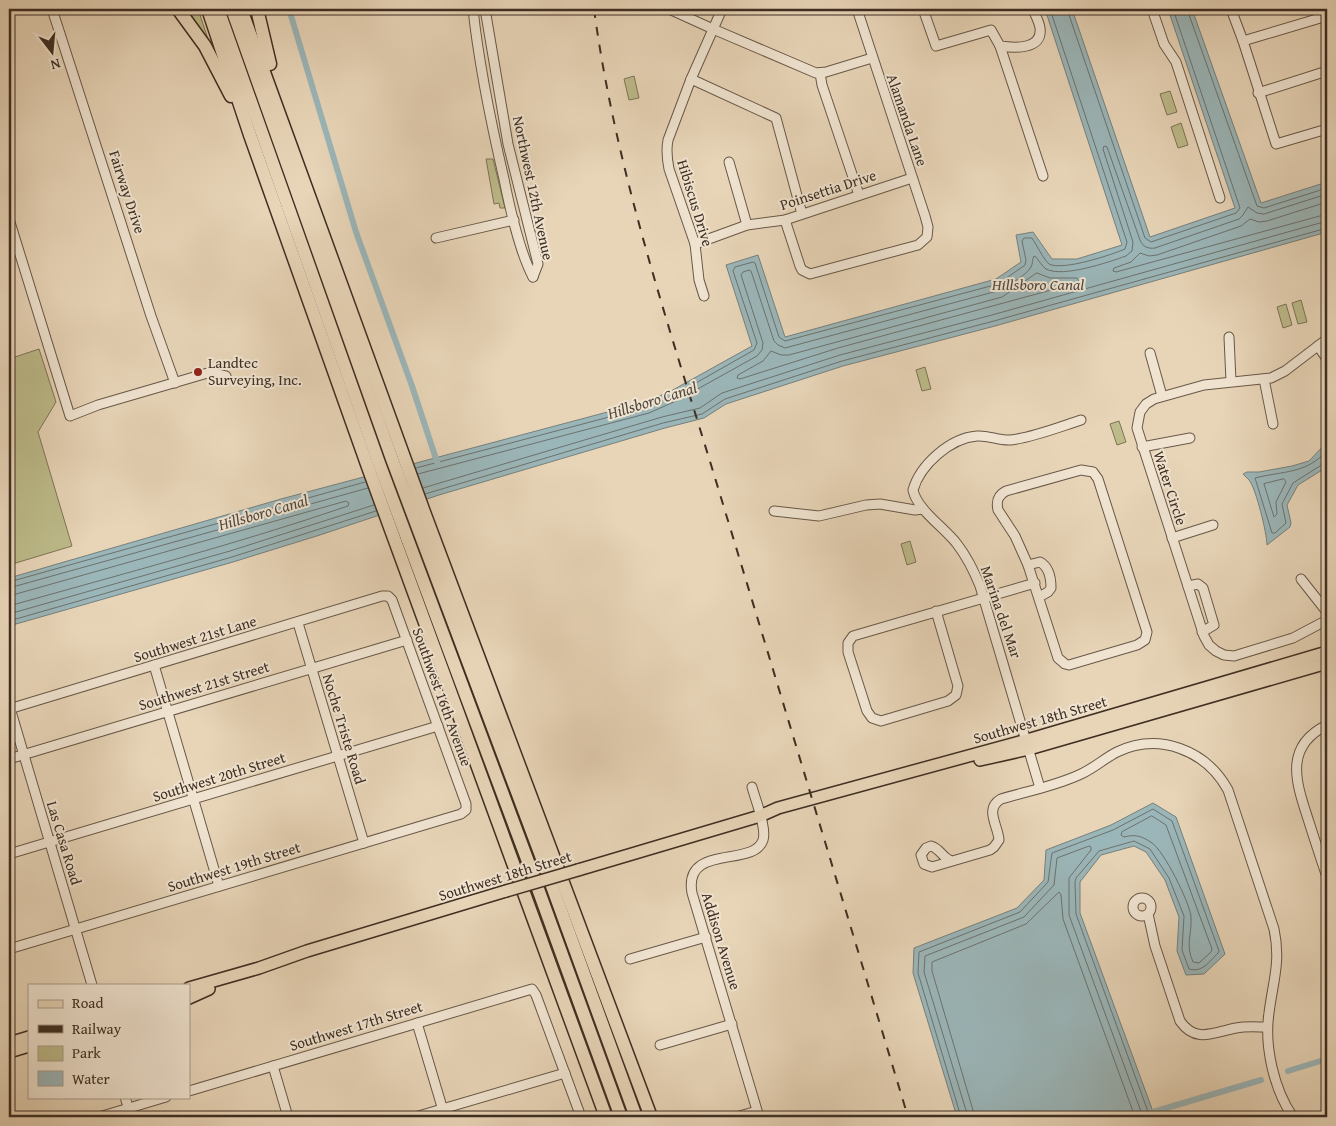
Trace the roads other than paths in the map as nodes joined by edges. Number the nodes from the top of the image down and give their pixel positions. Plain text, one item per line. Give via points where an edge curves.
1 (52, 9) edge
2 (178, 9) edge
3 (208, 9) edge
4 (218, 9) edge
5 (232, 9) edge
6 (241, 9) edge
7 (257, 9) edge
8 (669, 9) edge
9 (722, 9) edge
10 (857, 9) edge
11 (923, 9) edge
12 (1033, 9) edge
13 (1152, 9) edge
14 (1231, 9) edge
15 (485, 11) edge
16 (473, 12) edge
17 (1327, 16) edge
18 (713, 29) junction
19 (1243, 41) junction
20 (1000, 46) junction
21 (872, 58) junction
22 (1327, 71) edge
23 (820, 73) junction
24 (691, 79) junction
25 (1258, 93) junction
26 (1327, 129) edge
27 (250, 135) junction
28 (729, 162) dead end
29 (1044, 176) dead end
30 (912, 178) junction
31 (304, 181) junction
32 (859, 195) junction
33 (1220, 198) dead end
34 (802, 214) junction
35 (9, 219) edge
36 (514, 220) junction
37 (785, 220) junction
38 (747, 225) junction
39 (436, 238) dead end
40 (695, 244) junction
41 (704, 296) dead end
42 (1229, 337) dead end
43 (1327, 339) edge
44 (1318, 346) junction
45 (1150, 353) dead end
46 (1327, 359) edge
47 (226, 376) dead end
48 (1264, 379) junction
49 (1231, 382) junction
50 (175, 383) junction
51 (1162, 396) junction
52 (1081, 420) dead end
53 (1273, 424) dead end
54 (1190, 438) dead end
55 (1142, 447) junction
56 (398, 457) junction
57 (374, 465) junction
58 (923, 509) junction
59 (774, 511) dead end
60 (419, 514) junction
61 (394, 522) junction
62 (1213, 525) dead end
63 (1172, 538) junction
64 (1028, 565) junction
65 (1300, 578) dead end
66 (1035, 583) junction
67 (1188, 586) junction
68 (388, 596) joint
69 (1039, 597) junction
70 (984, 598) junction
71 (936, 611) junction
72 (1327, 612) edge
73 (1327, 620) edge
74 (298, 623) junction
75 (1202, 632) junction
76 (407, 640) junction
77 (1327, 652) edge
78 (1327, 663) edge
79 (154, 666) junction
80 (312, 669) junction
81 (9, 708) edge
82 (168, 712) junction
83 (1327, 725) edge
84 (438, 726) junction
85 (1028, 744) junction
86 (23, 755) junction
87 (338, 756) junction
88 (9, 759) edge
89 (752, 787) dead end
90 (1040, 788) junction
91 (194, 799) junction
92 (466, 810) joint
93 (760, 816) junction
94 (49, 842) junction
95 (364, 843) junction
96 (1324, 853) edge
97 (9, 854) edge
98 (952, 861) dead end
99 (1327, 877) edge
100 (219, 886) junction
101 (1148, 914) dead end
102 (75, 929) junction
103 (706, 936) junction
104 (9, 949) edge
105 (630, 959) dead end
106 (259, 968) junction
107 (92, 984) edge
108 (190, 988) edge
109 (190, 998) edge
110 (417, 1022) junction
111 (732, 1024) junction
112 (1267, 1027) junction
113 (28, 1037) edge
114 (9, 1043) edge
115 (660, 1045) dead end
116 (28, 1046) edge
117 (9, 1052) edge
118 (273, 1066) junction
119 (565, 1073) junction
120 (190, 1091) edge
121 (125, 1098) edge
122 (164, 1098) edge
123 (130, 1113) edge
124 (444, 1113) edge
125 (758, 1114) edge
126 (99, 1117) edge
127 (288, 1117) edge
128 (415, 1117) edge
129 (581, 1117) edge
130 (606, 1117) edge
131 (621, 1117) edge
132 (636, 1117) edge
133 (651, 1117) edge
134 (736, 1117) edge
135 (1293, 1117) edge

1 - 50 street, Fairway Drive
2 - 27 highway via 212,59
3 - 27 highway
4 - 57 highway
5 - 56 highway
6 - 31 highway
7 - 31 highway via 268,59 296,138
8 - 18 street
9 - 18 street, Hibiscus Drive
10 - 21 street, Alamanda Lane
11 - 20 street via 936,46 991,30
12 - 20 street via 1040,30 1037,39 1031,45 1018,49
13 - 33 street via 1164,44 1176,62
14 - 19 street
15 - 16 street
15 - 36 street, Northwest 12th Avenue via 508,144 538,264 533,278
16 - 36 street, Northwest 12th Avenue via 496,147
17 - 19 street
18 - 23 street
18 - 24 street, Hibiscus Drive
19 - 25 street
20 - 29 street
21 - 23 street
21 - 30 street, Alamanda Lane
22 - 25 street
23 - 32 street
24 - 34 street via 776,118
24 - 40 street, Hibiscus Drive via 668,140 666,156
25 - 26 street via 1276,144
27 - 57 highway
28 - 38 street
30 - 32 street, Poinsettia Drive
30 - 37 street, Alamanda Lane via 928,227 927,237 918,245 810,274 800,266
31 - 56 highway
32 - 34 street, Poinsettia Drive
34 - 37 street, Poinsettia Drive
35 - 50 street via 70,416
36 - 39 street
37 - 38 street, Poinsettia Drive
38 - 40 street, Poinsettia Drive
40 - 41 street, Hibiscus Drive
42 - 49 street
43 - 44 street, Water Circle
44 - 46 street
44 - 48 street, Water Circle via 1285,371
45 - 51 street
47 - 50 street via 211,372
48 - 49 street, Water Circle
48 - 53 street
49 - 51 street, Water Circle
51 - 55 street, Water Circle via 1146,404 1138,417
52 - 58 street, Marina del Mar via 1009,440 982,436 963,438 934,457 921,472 913,490
54 - 55 street
55 - 63 street, Water Circle
56 - 60 highway
57 - 61 highway
58 - 59 street via 880,504 819,516
58 - 70 street, Marina del Mar via 957,544 973,569
60 - 132 highway
60 - 133 highway
61 - 130 highway
61 - 131 highway via 533,875
62 - 63 street
63 - 67 street, Water Circle
64 - 66 street
64 - 69 street via 1040,562 1047,570 1051,588
64 - 69 street via 998,510 999,497 1006,491 1081,470 1092,472 1098,479 1147,627 1147,636 1137,645 1074,664 1064,664 1058,658
65 - 72 street
66 - 69 street
66 - 70 street
67 - 75 street, Water Circle
67 - 75 street via 1198,584 1203,588 1214,625
68 - 74 street, Southwest 21st Lane
68 - 76 street, Southwest 16th Avenue
70 - 71 street
70 - 85 street, Marina del Mar
71 - 71 street via 857,634 850,639 848,652 872,718 881,721 948,701 956,695 958,686
73 - 75 street, Water Circle via 1293,638 1234,656 1212,648
74 - 79 street, Southwest 21st Lane
74 - 80 street, Noche Triste Road
76 - 80 street, Southwest 21st Street
76 - 84 street, Southwest 16th Avenue
77 - 85 main road, Southwest 18th Street
78 - 85 main road, Southwest 18th Street
79 - 81 street, Southwest 21st Lane
79 - 82 street
80 - 82 street, Southwest 21st Street
80 - 87 street, Noche Triste Road
81 - 86 street, Las Casa Road
82 - 86 street, Southwest 21st Street
82 - 91 street
83 - 96 street via 1304,745 1296,770 1297,783
84 - 87 street, Southwest 20th Street
84 - 92 street, Southwest 16th Avenue
85 - 90 street
85 - 93 main road, Southwest 18th Street
86 - 88 street, Southwest 21st Street
86 - 94 street, Las Casa Road
87 - 91 street, Southwest 20th Street
87 - 95 street, Noche Triste Road
89 - 93 street, Addison Avenue
90 - 98 street via 996,803 992,814 999,836 997,844 990,850
90 - 112 street via 1081,774 1130,747 1150,744 1177,747 1202,759 1221,778 1276,941 1277,967
91 - 94 street, Southwest 20th Street
91 - 100 street
92 - 95 street, Southwest 19th Street
93 - 103 street, Addison Avenue via 764,833 758,847 706,863 692,875 692,893
93 - 106 main road, Southwest 18th Street, bridge
94 - 97 street, Southwest 20th Street
94 - 102 street, Las Casa Road
95 - 100 street, Southwest 19th Street
96 - 99 street
100 - 102 street, Southwest 19th Street
101 - 112 street via 1155,946 1183,1026 1194,1033 1206,1035 1238,1027
102 - 104 street, Southwest 19th Street
102 - 107 street, Las Casa Road
103 - 105 street
103 - 111 street, Addison Avenue
106 - 108 main road, Southwest 18th Street
106 - 109 main road, Southwest 18th Street
110 - 118 street, Southwest 17th Street
110 - 119 street, Southwest 17th Street via 532,989
110 - 124 street
111 - 115 street
111 - 125 street, Addison Avenue
112 - 135 street via 1270,1058 1284,1101
113 - 114 main road
116 - 117 main road
118 - 120 street, Southwest 17th Street
118 - 127 street
119 - 124 street
119 - 129 street
121 - 123 street
122 - 123 street
123 - 126 street
124 - 128 street
125 - 134 street

